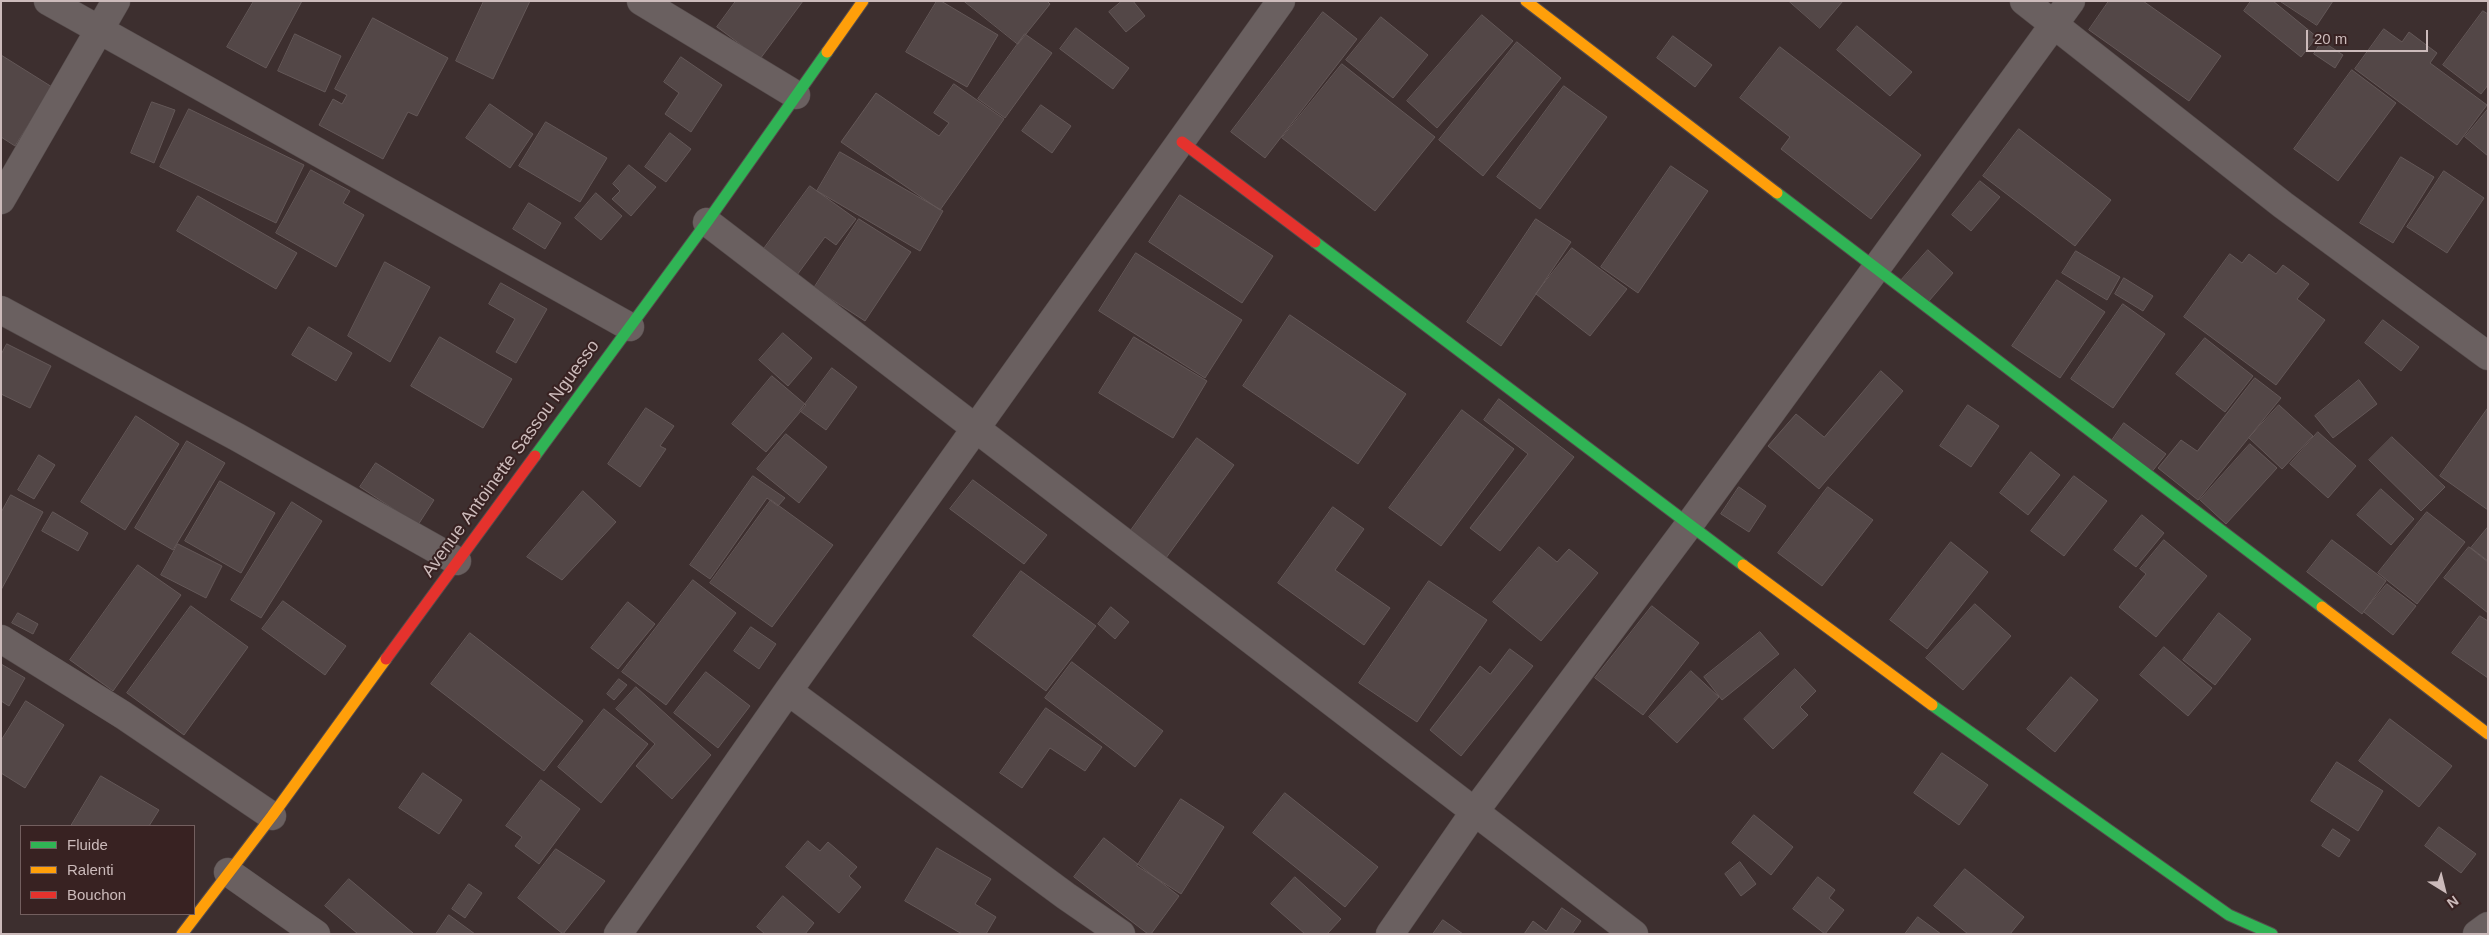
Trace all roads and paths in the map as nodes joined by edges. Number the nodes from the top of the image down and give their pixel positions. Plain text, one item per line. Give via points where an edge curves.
1 (48, 1) edge
2 (116, 1) edge
3 (641, 1) edge
4 (863, 1) edge
5 (1281, 1) edge
6 (1526, 1) edge
7 (2024, 1) edge
8 (2071, 1) edge
9 (2054, 24) junction
10 (98, 31) junction
11 (796, 95) junction
12 (1182, 142) junction
13 (1, 200) edge
14 (707, 222) junction
15 (1876, 268) junction
16 (1, 310) edge
17 (630, 327) junction
18 (2488, 356) edge
19 (977, 428) junction
20 (1689, 525) junction
21 (457, 561) junction
22 (1, 638) edge
23 (788, 691) junction
24 (2488, 734) edge
25 (1475, 811) junction
26 (272, 816) junction
27 (228, 872) junction
28 (2488, 926) edge
29 (182, 934) edge
30 (316, 934) edge
31 (618, 934) edge
32 (1121, 934) edge
33 (1390, 934) edge
34 (1634, 934) edge
35 (2272, 934) edge
36 (2477, 934) edge

1 - 10 street
2 - 10 street
3 - 11 street
4 - 11 street, Avenue Antoinette Sassou Nguesso
5 - 12 street
6 - 15 street
7 - 9 street
8 - 9 street
9 - 15 street
9 - 18 street via 2283,205
10 - 13 street
10 - 17 street
11 - 14 street, Avenue Antoinette Sassou Nguesso
12 - 19 street
12 - 20 street
14 - 17 street, Avenue Antoinette Sassou Nguesso
14 - 19 street
15 - 20 street
15 - 24 street
16 - 21 street via 237,437
17 - 21 street, Avenue Antoinette Sassou Nguesso
19 - 23 street
19 - 25 street
20 - 25 street
20 - 35 street via 1873,663 2229,915
21 - 26 street, Avenue Antoinette Sassou Nguesso
22 - 26 street via 123,714
23 - 31 street
23 - 32 street
25 - 33 street
25 - 34 street
26 - 27 street, Avenue Antoinette Sassou Nguesso
27 - 29 street, Avenue Antoinette Sassou Nguesso
27 - 30 street
28 - 36 street

